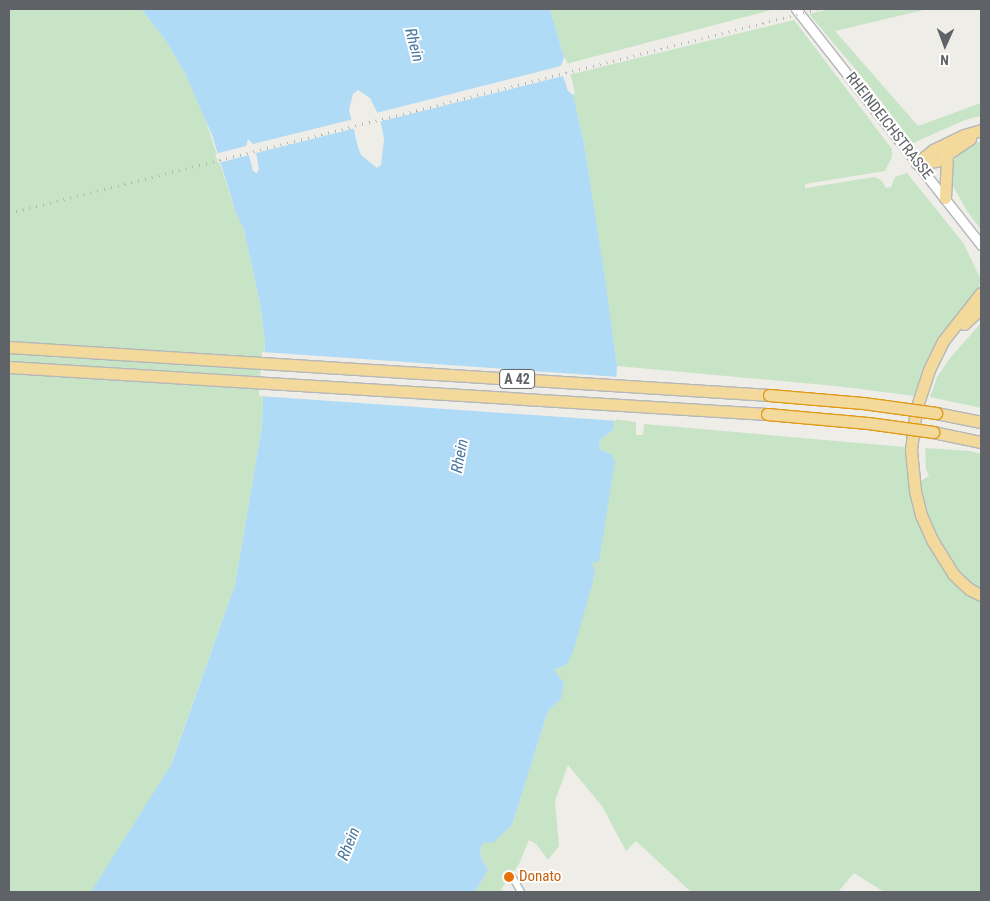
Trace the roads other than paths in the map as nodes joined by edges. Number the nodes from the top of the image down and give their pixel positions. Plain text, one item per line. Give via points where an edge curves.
1 (796, 9) edge
2 (981, 130) edge
3 (981, 136) edge
4 (947, 156) junction
5 (917, 163) junction
6 (945, 198) junction
7 (981, 245) edge
8 (981, 293) edge
9 (981, 308) edge
10 (9, 347) edge
11 (936, 358) junction
12 (9, 366) edge
13 (981, 422) edge
14 (980, 442) edge
15 (981, 595) edge
16 (513, 878) dead end
17 (520, 892) edge

1 - 5 main road, RHEINDEICHSTRASSE
2 - 5 highway via 933,150
3 - 4 highway via 967,140
4 - 5 highway via 937,161
4 - 6 highway
5 - 6 main road, RHEINDEICHSTRASSE
6 - 7 main road, RHEINDEICHSTRASSE
8 - 11 highway via 951,330
9 - 11 highway
10 - 13 highway, A 42, bridge via 769,395 863,403
11 - 15 highway via 919,396 913,422 911,457 915,491 926,529 938,553 961,582
12 - 14 highway, A 42, bridge via 767,414 868,423
16 - 17 street

